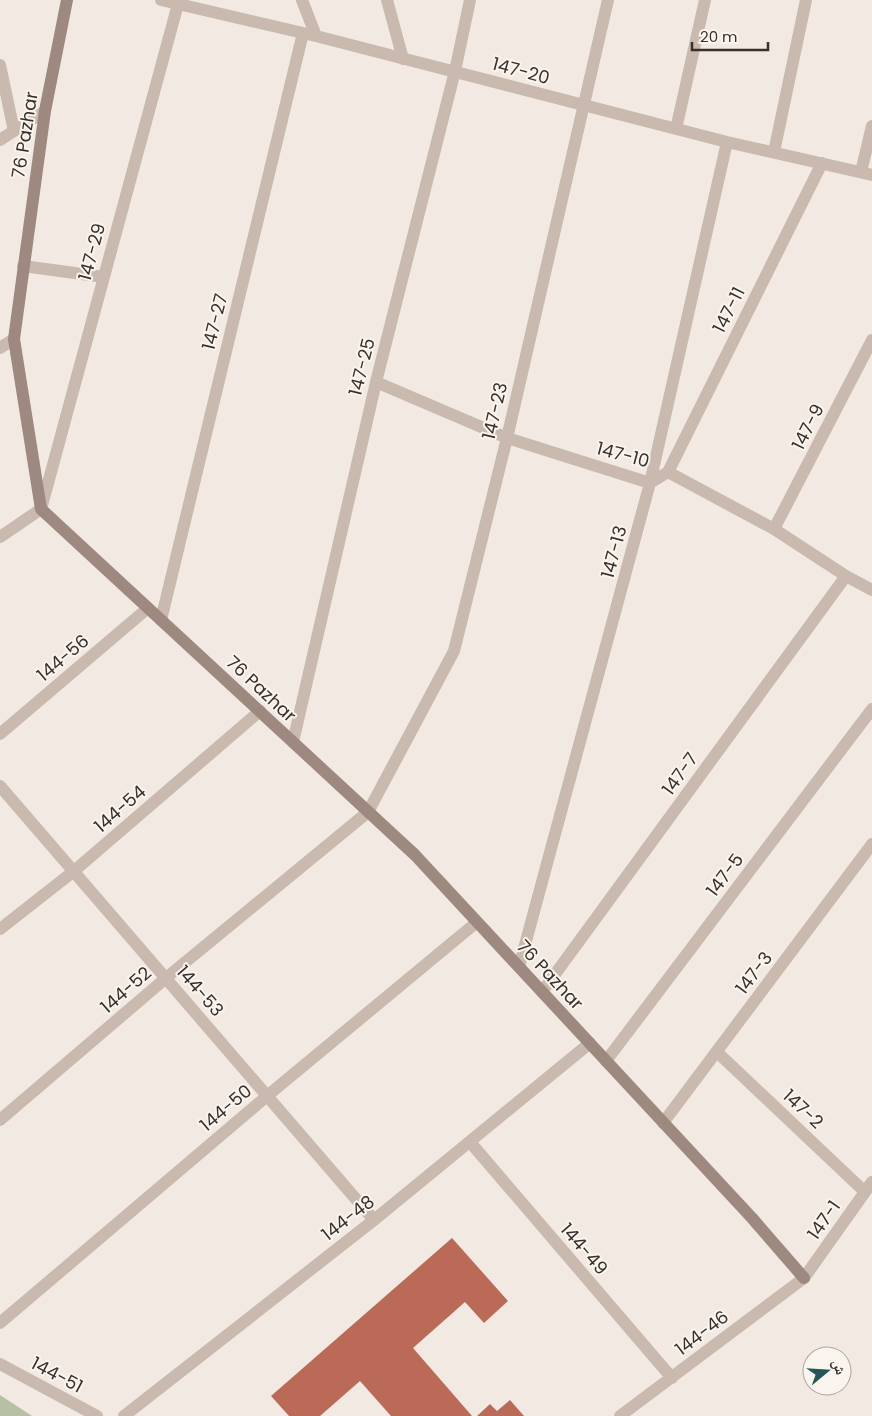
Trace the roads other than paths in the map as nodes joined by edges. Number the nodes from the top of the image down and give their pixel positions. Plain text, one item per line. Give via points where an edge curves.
1 (68, 0) edge
2 (161, 0) edge
3 (302, 0) edge
4 (388, 0) edge
5 (470, 0) edge
6 (608, 0) edge
7 (705, 0) edge
8 (806, 0) edge
9 (178, 4) junction
10 (303, 33) junction
11 (316, 36) junction
12 (403, 59) junction
13 (0, 65) edge
14 (455, 71) junction
15 (584, 106) junction
16 (46, 111) junction
17 (872, 126) edge
18 (676, 129) junction
19 (14, 131) junction
20 (0, 140) edge
21 (726, 142) junction
22 (774, 152) junction
23 (822, 163) junction
24 (867, 173) edge
25 (23, 266) junction
26 (104, 277) junction
27 (14, 339) junction
28 (872, 340) edge
29 (0, 348) edge
30 (376, 382) junction
31 (507, 438) junction
32 (668, 472) junction
33 (650, 483) junction
34 (41, 508) junction
35 (774, 529) junction
36 (0, 537) edge
37 (846, 576) junction
38 (872, 590) edge
39 (148, 608) junction
40 (161, 620) junction
41 (872, 709) edge
42 (260, 711) junction
43 (0, 734) edge
44 (293, 742) junction
45 (0, 786) edge
46 (368, 812) junction
47 (872, 844) edge
48 (74, 871) junction
49 (477, 922) junction
50 (0, 929) edge
51 (519, 967) junction
52 (166, 978) junction
53 (542, 992) junction
54 (590, 1043) junction
55 (717, 1052) junction
56 (606, 1061) junction
57 (268, 1096) junction
58 (0, 1120) edge
59 (663, 1122) junction
60 (470, 1142) junction
61 (869, 1187) edge
62 (374, 1220) junction
63 (804, 1278) junction
64 (0, 1323) edge
65 (0, 1364) edge
66 (672, 1378) junction
67 (97, 1416) edge
68 (124, 1416) edge
69 (620, 1416) edge

1 - 16 street, 76 Pazhar
2 - 9 street, 147-20
3 - 11 street
4 - 12 street
5 - 14 street, 147-25
6 - 15 street, 147-23
7 - 18 street
8 - 22 street
9 - 10 street, 147-20
9 - 26 street, 147-29
10 - 11 street, 147-20
10 - 40 street, 147-27
11 - 12 street, 147-20
12 - 14 street, 147-20
13 - 19 street
14 - 15 street, 147-20
14 - 30 street, 147-25
15 - 18 street, 147-20
15 - 31 street, 147-23
16 - 19 street
16 - 25 street, 76 Pazhar
17 - 24 street
18 - 21 street, 147-20
19 - 20 street
21 - 22 street, 147-20
21 - 33 street, 147-13
22 - 23 street, 147-20
23 - 24 street, 147-20
23 - 32 street, 147-11
25 - 26 street
25 - 27 street, 76 Pazhar
26 - 34 street, 147-29
27 - 29 street
27 - 34 street, 76 Pazhar
28 - 35 street, 147-9
30 - 31 street, 147-10
30 - 44 street, 147-25
31 - 33 street, 147-10
31 - 46 street, 147-23 via 454,651
32 - 33 street, 147-10
32 - 35 street, 147-10
33 - 51 street, 147-13
34 - 36 street
34 - 39 street, 76 Pazhar
35 - 37 street, 147-10
37 - 38 street, 147-10
37 - 53 street, 147-7
39 - 40 street, 76 Pazhar
39 - 43 street, 144-56
40 - 42 street, 76 Pazhar
41 - 56 street, 147-5
42 - 44 street, 76 Pazhar
42 - 48 street, 144-54
44 - 46 street, 76 Pazhar
45 - 48 street, 144-53
46 - 49 street, 76 Pazhar via 415,855
46 - 52 street, 144-52
47 - 55 street, 147-3
48 - 50 street, 144-54
48 - 52 street, 144-53
49 - 51 street, 76 Pazhar
49 - 57 street, 144-50
51 - 53 street, 76 Pazhar
52 - 57 street, 144-53
52 - 58 street, 144-52
53 - 54 street, 76 Pazhar
54 - 56 street, 76 Pazhar
54 - 60 street, 144-48
55 - 59 street, 147-3
55 - 61 street, 147-2
56 - 59 street, 76 Pazhar
57 - 62 street, 144-53
57 - 64 street, 144-50
59 - 63 street, 76 Pazhar
60 - 62 street, 144-48
60 - 66 street, 144-49
61 - 63 street, 147-1
62 - 68 street, 144-48
63 - 66 street, 144-46
65 - 67 street, 144-51
66 - 69 street, 144-46

